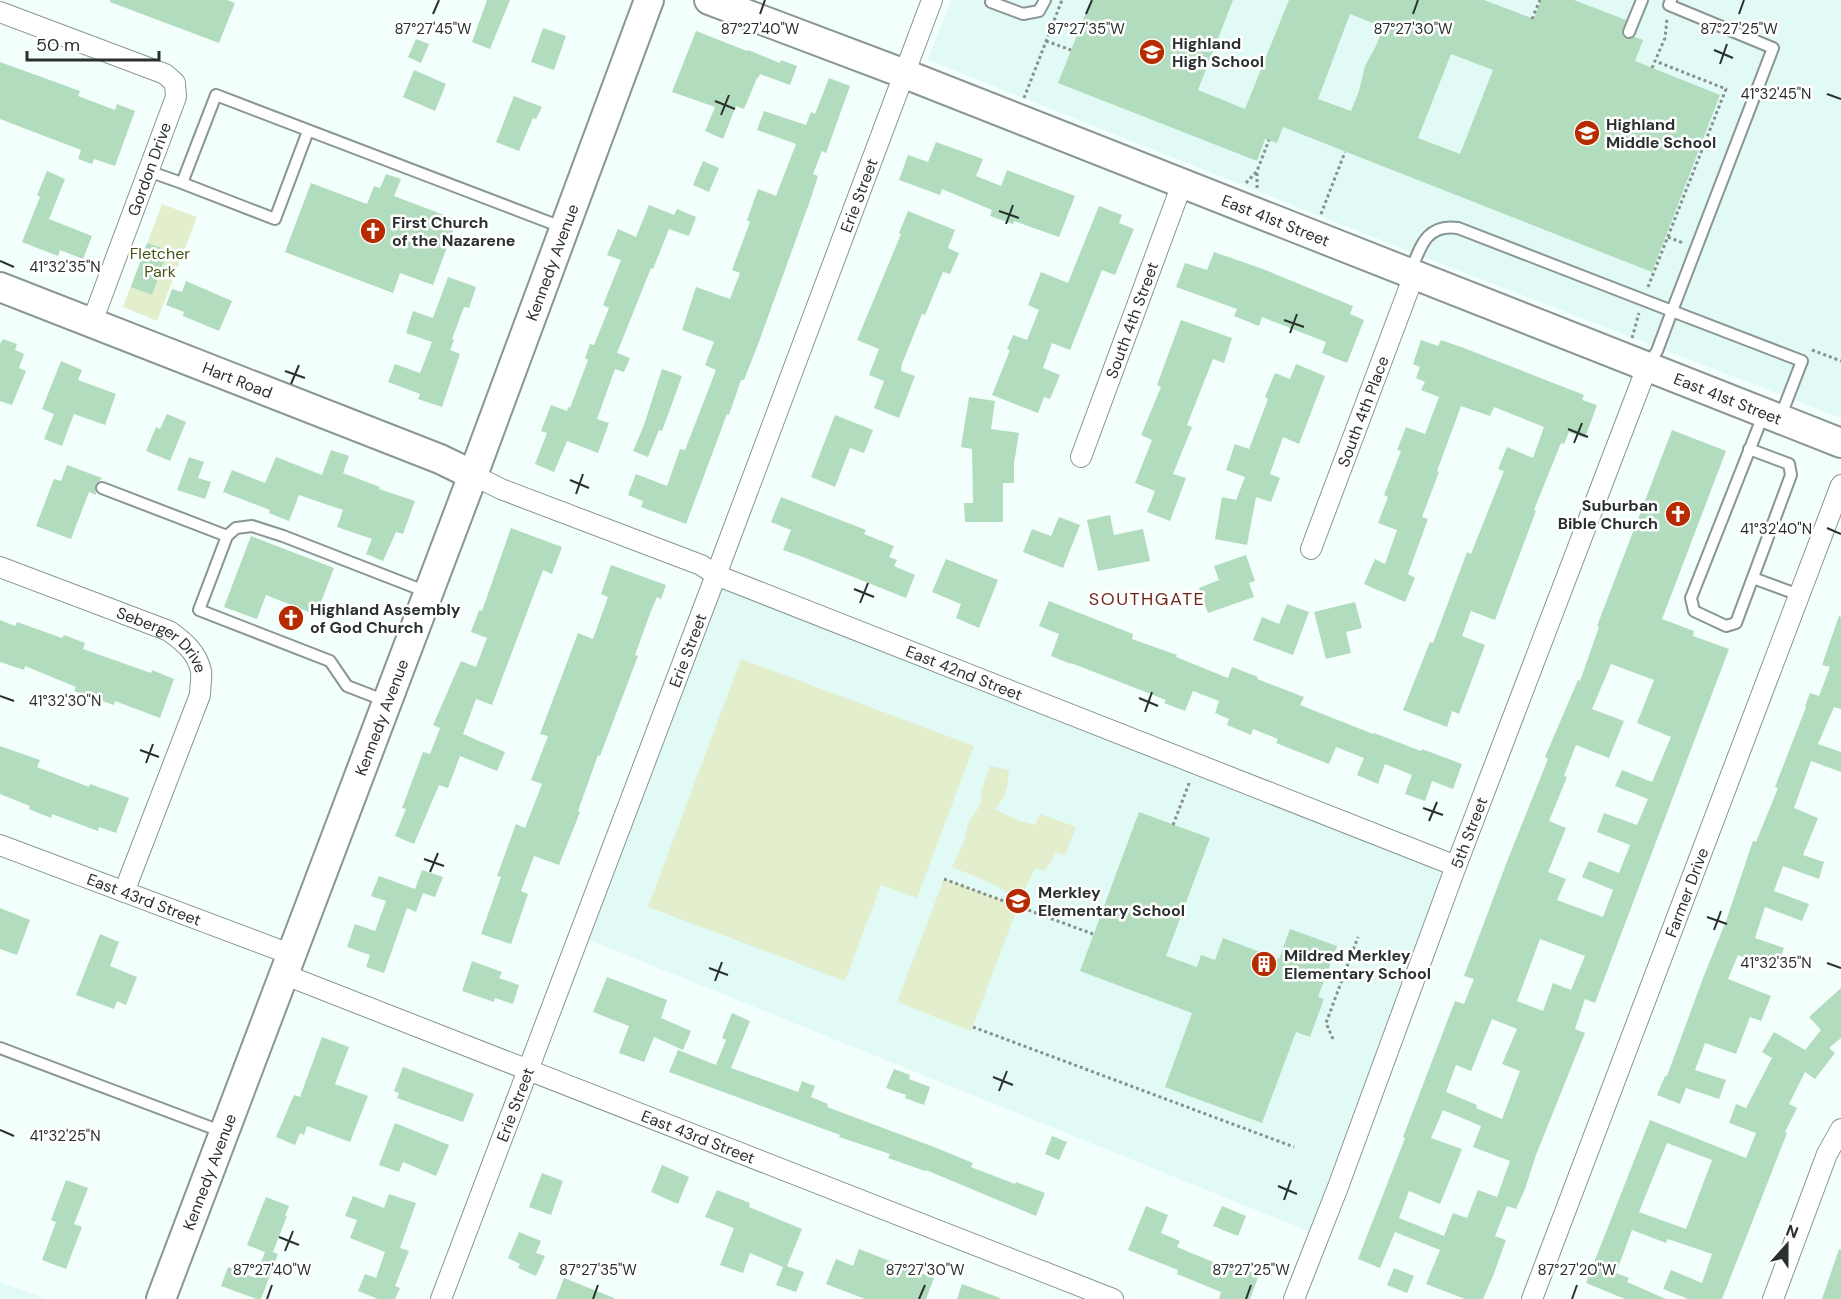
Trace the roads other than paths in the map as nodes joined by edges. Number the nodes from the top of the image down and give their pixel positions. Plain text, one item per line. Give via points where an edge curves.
1 (649, 0) edge
2 (709, 0) edge
3 (932, 0) edge
4 (1045, 0) edge
5 (1642, 0) edge
6 (989, 1) edge
7 (1670, 3) edge
8 (0, 12) edge
9 (1629, 32) dead end
10 (905, 74) junction
11 (308, 131) junction
12 (148, 171) junction
13 (182, 183) junction
14 (1182, 184) junction
15 (564, 228) junction
16 (1412, 274) junction
17 (0, 287) edge
18 (1672, 311) junction
19 (92, 322) junction
20 (1647, 367) junction
21 (1772, 416) junction
22 (1841, 443) edge
23 (1749, 449) junction
24 (1081, 457) dead end
25 (473, 475) junction
26 (1841, 485) edge
27 (102, 488) dead end
28 (227, 536) junction
29 (1311, 549) dead end
30 (0, 567) edge
31 (716, 575) junction
32 (1753, 578) junction
33 (428, 593) junction
34 (1799, 595) junction
35 (387, 701) junction
36 (0, 845) edge
37 (1456, 866) junction
38 (124, 892) junction
39 (287, 964) junction
40 (0, 1047) edge
41 (528, 1070) junction
42 (1841, 1129) edge
43 (223, 1132) junction
44 (161, 1299) edge
45 (441, 1299) edge
46 (1113, 1299) edge
47 (1294, 1299) edge
48 (1532, 1299) edge
49 (1773, 1299) edge

1 - 15 street, Kennedy Avenue
2 - 10 street, East 41st Street
3 - 10 street, Erie Street
4 - 6 lane via 1039,11 1023,15
5 - 9 lane
7 - 18 lane via 1773,48
8 - 12 street, Gordon Drive via 165,74 175,83 176,97
10 - 14 street, East 41st Street
10 - 31 street, Erie Street
11 - 13 lane via 216,95
11 - 13 lane via 275,219
11 - 15 lane
12 - 13 lane
12 - 19 street, Gordon Drive
14 - 16 street, East 41st Street
14 - 24 street, South 4th Street
15 - 25 street, Kennedy Avenue
16 - 18 lane via 1425,238 1432,232 1458,228
16 - 20 street, East 41st Street
16 - 29 street, South 4th Place
17 - 19 street, Hart Road
18 - 20 lane
18 - 21 lane via 1802,361
19 - 25 street, Hart Road
20 - 21 street, East 41st Street
20 - 37 street, 5th Street
21 - 22 street, East 41st Street
21 - 23 lane
23 - 32 lane via 1789,464 1791,475
23 - 32 lane via 1691,598 1694,611 1726,626 1736,623
25 - 31 street, East 42nd Street via 701,565
25 - 33 street, Kennedy Avenue
26 - 34 street, Farmer Drive
27 - 28 lane
28 - 33 lane via 236,528 252,526
28 - 35 lane via 199,610 330,661 348,686
30 - 38 street, Seberger Drive via 169,631 184,641 201,671 200,695
31 - 37 street, East 42nd Street
31 - 41 street, Erie Street
32 - 34 lane
33 - 35 street, Kennedy Avenue
34 - 48 street, Farmer Drive
35 - 39 street, Kennedy Avenue
36 - 38 street, East 43rd Street
37 - 47 street, 5th Street
38 - 39 street, East 43rd Street
39 - 41 street, East 43rd Street
39 - 43 street, Kennedy Avenue
40 - 43 lane
41 - 45 street, Erie Street
41 - 46 street, East 43rd Street
42 - 49 street via 1827,1154
43 - 44 street, Kennedy Avenue

